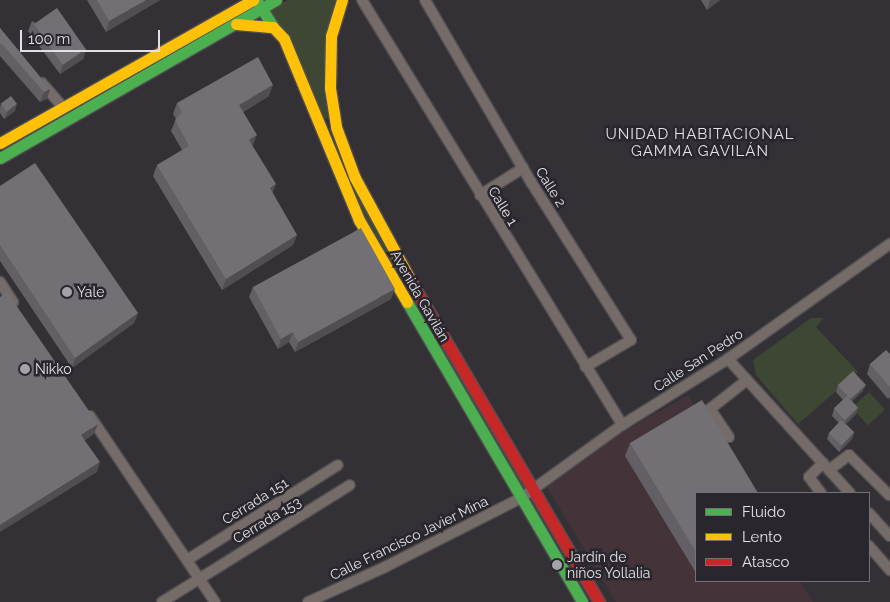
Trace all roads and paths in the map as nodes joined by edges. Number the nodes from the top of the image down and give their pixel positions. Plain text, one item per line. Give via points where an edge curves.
1 (253, 0) edge
2 (276, 0) edge
3 (342, 0) edge
4 (362, 0) edge
5 (425, 0) edge
6 (259, 4) edge
7 (236, 24) junction
8 (272, 26) junction
9 (36, 77) edge
10 (63, 107) junction
11 (336, 128) junction
12 (321, 133) junction
13 (0, 143) edge
14 (0, 158) edge
15 (523, 168) junction
16 (355, 178) junction
17 (342, 184) junction
18 (480, 195) junction
19 (890, 244) edge
20 (0, 282) edge
21 (21, 314) edge
22 (728, 359) junction
23 (585, 367) junction
24 (747, 380) junction
25 (84, 408) edge
26 (622, 425) junction
27 (729, 437) dead end
28 (338, 465) dead end
29 (826, 467) junction
30 (350, 485) dead end
31 (532, 490) junction
32 (820, 492) edge
33 (849, 492) edge
34 (889, 495) dead end
35 (521, 498) junction
36 (870, 514) edge
37 (890, 536) edge
38 (870, 547) edge
39 (187, 560) junction
40 (890, 570) edge
41 (198, 578) junction
42 (162, 602) edge
43 (215, 602) edge
44 (308, 602) edge
45 (582, 602) edge
46 (599, 602) edge

1 - 10 main road
2 - 6 main road
3 - 11 main road, Avenida Gavilán via 331,36 329,68
4 - 18 street, Calle 1
5 - 15 street, Calle 2
6 - 7 main road
6 - 8 main road, Avenida Gavilán
7 - 8 main road
7 - 14 main road
8 - 12 main road, Avenida Gavilán via 284,39
9 - 10 street
10 - 13 main road
11 - 12 main road
11 - 16 main road, Avenida Gavilán
12 - 17 main road, Avenida Gavilán
15 - 18 street
15 - 23 street, Calle 2 via 631,340
16 - 17 main road
16 - 31 main road, Avenida Gavilán via 370,210
17 - 35 main road, Avenida Gavilán via 377,251
18 - 23 street, Calle 1
19 - 22 street, Calle San Pedro
20 - 21 street
22 - 24 street
22 - 26 street, Calle San Pedro
23 - 26 street, Calle 1
24 - 27 street via 710,409
24 - 29 street
25 - 39 street
26 - 31 street, Calle San Pedro
28 - 39 street, Cerrada 151
29 - 32 street via 809,477
29 - 33 street
29 - 34 street via 849,455
30 - 41 street, Cerrada 153
31 - 35 street, Calle San Pedro
31 - 46 main road, Avenida Gavilán
35 - 44 street, Calle Francisco Javier Mina
35 - 45 main road, Avenida Gavilán
36 - 37 street
38 - 40 street
39 - 41 street
41 - 42 street, Cerrada 153
41 - 43 street

